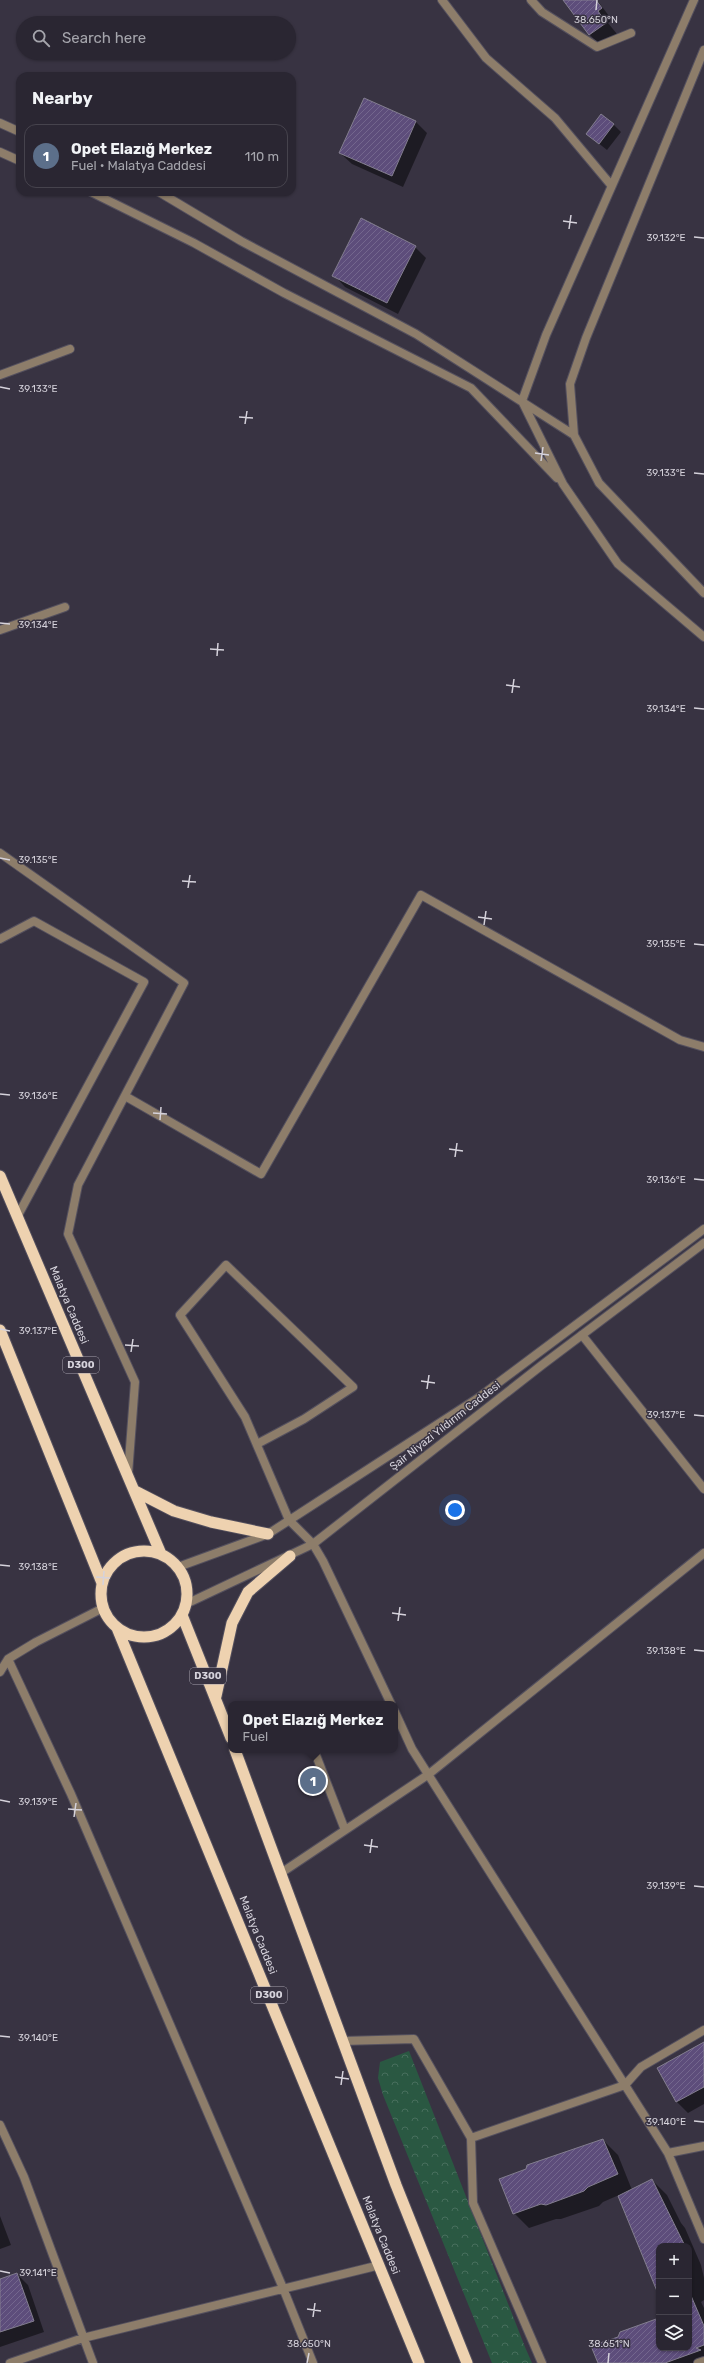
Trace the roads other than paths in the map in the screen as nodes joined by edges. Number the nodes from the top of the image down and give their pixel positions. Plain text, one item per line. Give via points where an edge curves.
1 (442, 0) edge
2 (531, 0) edge
3 (694, 0) edge
4 (632, 33) dead end
5 (704, 50) edge
6 (0, 123) edge
7 (16, 130) edge
8 (0, 152) edge
9 (16, 159) edge
10 (611, 185) junction
11 (99, 196) edge
12 (166, 196) edge
13 (70, 349) dead end
14 (0, 375) edge
15 (522, 401) junction
16 (574, 435) junction
17 (563, 484) junction
18 (704, 593) edge
19 (65, 607) dead end
20 (0, 630) edge
21 (704, 637) edge
22 (0, 853) edge
23 (0, 938) edge
24 (704, 1047) edge
25 (125, 1096) junction
26 (0, 1176) edge
27 (17, 1217) junction
28 (704, 1229) edge
29 (704, 1243) edge
30 (0, 1330) edge
31 (582, 1335) junction
32 (3, 1347) edge
33 (257, 1444) junction
34 (128, 1474) junction
35 (704, 1490) edge
36 (135, 1491) junction
37 (289, 1520) junction
38 (268, 1534) junction
39 (313, 1544) junction
40 (704, 1553) edge
41 (161, 1554) junction
42 (290, 1556) junction
43 (178, 1567) junction
44 (102, 1583) junction
45 (186, 1604) junction
46 (103, 1608) junction
47 (182, 1615) junction
48 (117, 1628) junction
49 (8, 1659) junction
50 (0, 1672) edge
51 (216, 1696) junction
52 (390, 1701) edge
53 (398, 1719) edge
54 (228, 1724) edge
55 (236, 1753) edge
56 (315, 1753) edge
57 (428, 1774) junction
58 (345, 1830) junction
59 (281, 1873) junction
60 (704, 2030) edge
61 (342, 2041) junction
62 (625, 2084) junction
63 (0, 2125) edge
64 (471, 2138) junction
65 (704, 2146) edge
66 (668, 2153) junction
67 (704, 2239) edge
68 (380, 2264) junction
69 (283, 2288) junction
70 (83, 2338) junction
71 (704, 2361) edge
72 (10, 2363) edge
73 (93, 2363) edge
74 (313, 2363) edge
75 (419, 2363) edge
76 (467, 2363) edge
77 (542, 2363) edge
78 (698, 2363) edge

1 - 10 street via 486,58 555,118
2 - 4 street via 542,12 597,47
3 - 10 street
5 - 16 street via 586,338 570,384
6 - 7 street
8 - 9 street
10 - 15 street via 546,335
11 - 17 street via 470,388
12 - 15 street via 241,241 416,334
13 - 14 street
15 - 16 street
15 - 17 street
16 - 18 street via 599,482
17 - 21 street via 618,564
19 - 20 street
22 - 25 street via 184,983
23 - 27 street via 34,921 144,982
24 - 25 street via 680,1040 421,895 261,1174
25 - 34 street via 78,1185 68,1234 135,1382
26 - 27 highway, Malatya Caddesi / D300
27 - 34 highway, Malatya Caddesi / D300
28 - 37 street via 478,1398
29 - 31 street, Şair Niyazi Yıldırım Caddesi
30 - 32 highway
31 - 35 street
31 - 39 street, Şair Niyazi Yıldırım Caddesi
32 - 44 highway
33 - 33 street via 244,1417 180,1315 226,1265 353,1388 304,1419
33 - 37 street
34 - 36 highway, Malatya Caddesi / D300
36 - 38 highway via 174,1511
36 - 41 highway, Malatya Caddesi / D300
37 - 38 street
37 - 39 street
38 - 43 street
39 - 42 street, Şair Niyazi Yıldırım Caddesi
39 - 52 street
40 - 57 street
41 - 43 highway
41 - 44 highway via 147,1551 132,1553 119,1559
42 - 45 street, Şair Niyazi Yıldırım Caddesi
42 - 51 highway via 248,1592 232,1624
43 - 45 highway via 186,1584
44 - 46 highway
45 - 47 highway
46 - 48 highway
46 - 49 street
47 - 48 highway via 164,1633 153,1637 134,1636
47 - 51 highway, D300
48 - 68 highway, Malatya Caddesi / D300
49 - 50 street
49 - 69 street via 71,1794
51 - 54 highway, D300
53 - 57 street via 412,1749
55 - 59 highway
56 - 58 street
57 - 58 street
57 - 62 street
58 - 59 street
59 - 61 highway
60 - 62 street via 641,2067
61 - 64 street via 414,2039
61 - 76 highway
62 - 64 street
62 - 66 street
63 - 70 street via 24,2177
64 - 77 street via 473,2203
65 - 66 street
66 - 67 street
68 - 69 street
68 - 75 highway, Malatya Caddesi / D300
69 - 70 street
69 - 74 street
70 - 72 street
70 - 73 street
71 - 78 street

